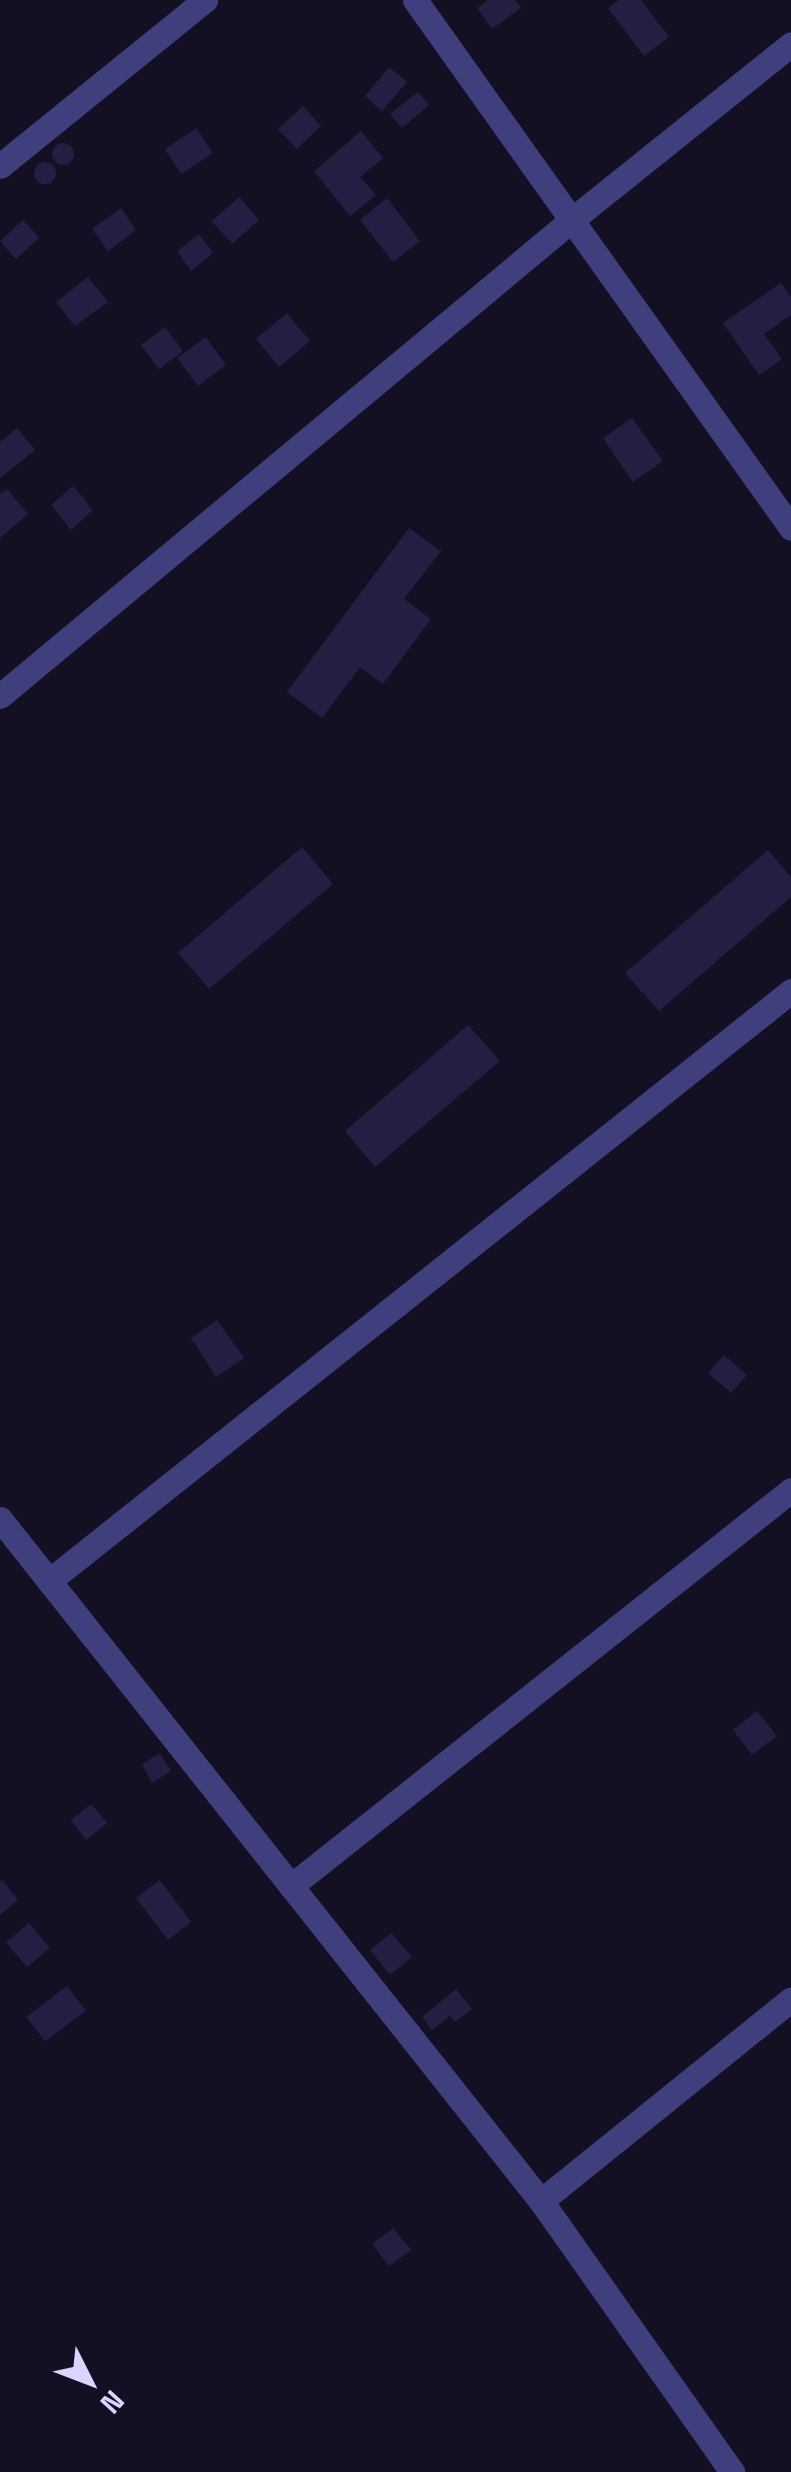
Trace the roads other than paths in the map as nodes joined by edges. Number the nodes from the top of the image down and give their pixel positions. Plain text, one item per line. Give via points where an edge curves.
1 (205, 0) edge
2 (414, 0) edge
3 (791, 44) edge
4 (0, 166) edge
5 (574, 218) junction
6 (791, 528) edge
7 (0, 696) edge
8 (791, 991) edge
9 (791, 1490) edge
10 (0, 1519) edge
11 (49, 1581) junction
12 (291, 1886) junction
13 (791, 1999) edge
14 (542, 2201) junction
15 (732, 2472) edge

1 - 4 street
2 - 5 street
3 - 5 street
5 - 6 street
5 - 7 street
8 - 11 street
9 - 12 street
10 - 11 street
11 - 12 street
12 - 14 street
13 - 14 street
14 - 15 street

